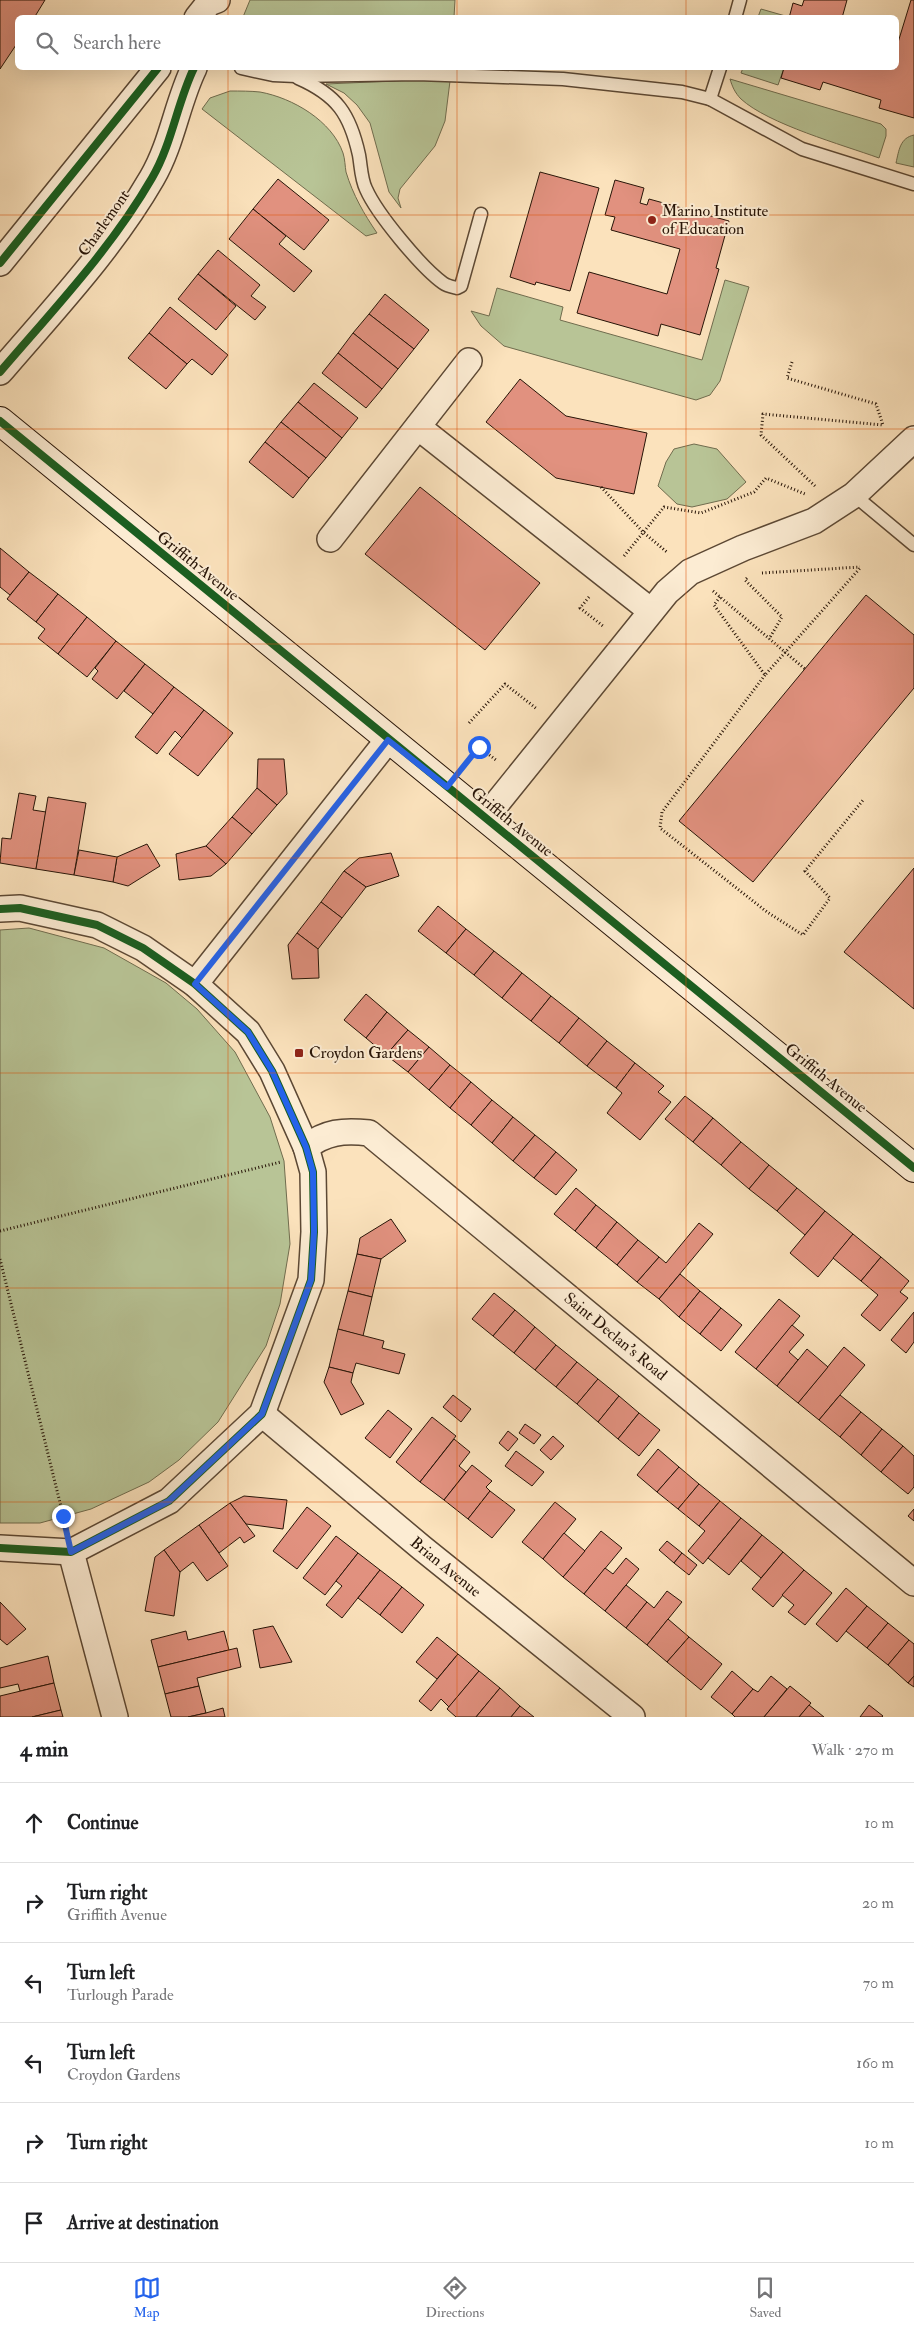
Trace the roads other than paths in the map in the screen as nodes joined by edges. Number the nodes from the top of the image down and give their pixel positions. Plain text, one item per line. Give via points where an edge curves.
1 (217, 0) edge
2 (227, 0) edge
3 (740, 0) edge
4 (199, 15) edge
5 (224, 15) edge
6 (736, 15) edge
7 (156, 70) edge
8 (193, 70) edge
9 (250, 70) edge
10 (719, 70) edge
11 (296, 76) junction
12 (710, 99) junction
13 (914, 184) edge
14 (481, 214) dead end
15 (0, 263) edge
16 (469, 361) dead end
17 (0, 372) edge
18 (0, 421) edge
19 (418, 427) junction
20 (914, 439) edge
21 (854, 495) junction
22 (330, 539) dead end
23 (914, 545) edge
24 (652, 611) junction
25 (388, 740) junction
26 (485, 818) junction
27 (0, 909) edge
28 (195, 984) junction
29 (306, 1147) junction
30 (914, 1168) edge
31 (262, 1414) junction
32 (0, 1548) edge
33 (71, 1552) junction
34 (914, 1583) edge
35 (115, 1717) edge
36 (632, 1717) edge

1 - 4 street via 209,3
2 - 5 street
3 - 6 lane
7 - 15 street
8 - 17 street, Charlemont via 153,176 106,248
9 - 11 lane
10 - 12 lane
11 - 12 lane via 417,74 563,79 682,92
11 - 14 lane via 333,98 345,112 352,128 365,188 387,224 444,283 457,288 461,286
12 - 13 lane via 802,149
16 - 19 street
18 - 25 main road, Griffith Avenue
19 - 22 street
19 - 24 street
20 - 21 street
21 - 23 lane
21 - 24 street via 814,521 690,572 667,592
24 - 26 street
25 - 26 main road, Griffith Avenue
25 - 28 street
26 - 30 main road, Griffith Avenue
27 - 28 street via 20,908 97,925 143,948
28 - 29 street via 248,1032 272,1071
29 - 31 street via 313,1172 311,1280
29 - 34 street, Saint Declan's Road via 319,1137 347,1130 369,1133
31 - 33 street via 169,1501
31 - 36 street, Brian Avenue
32 - 33 street
33 - 35 street

